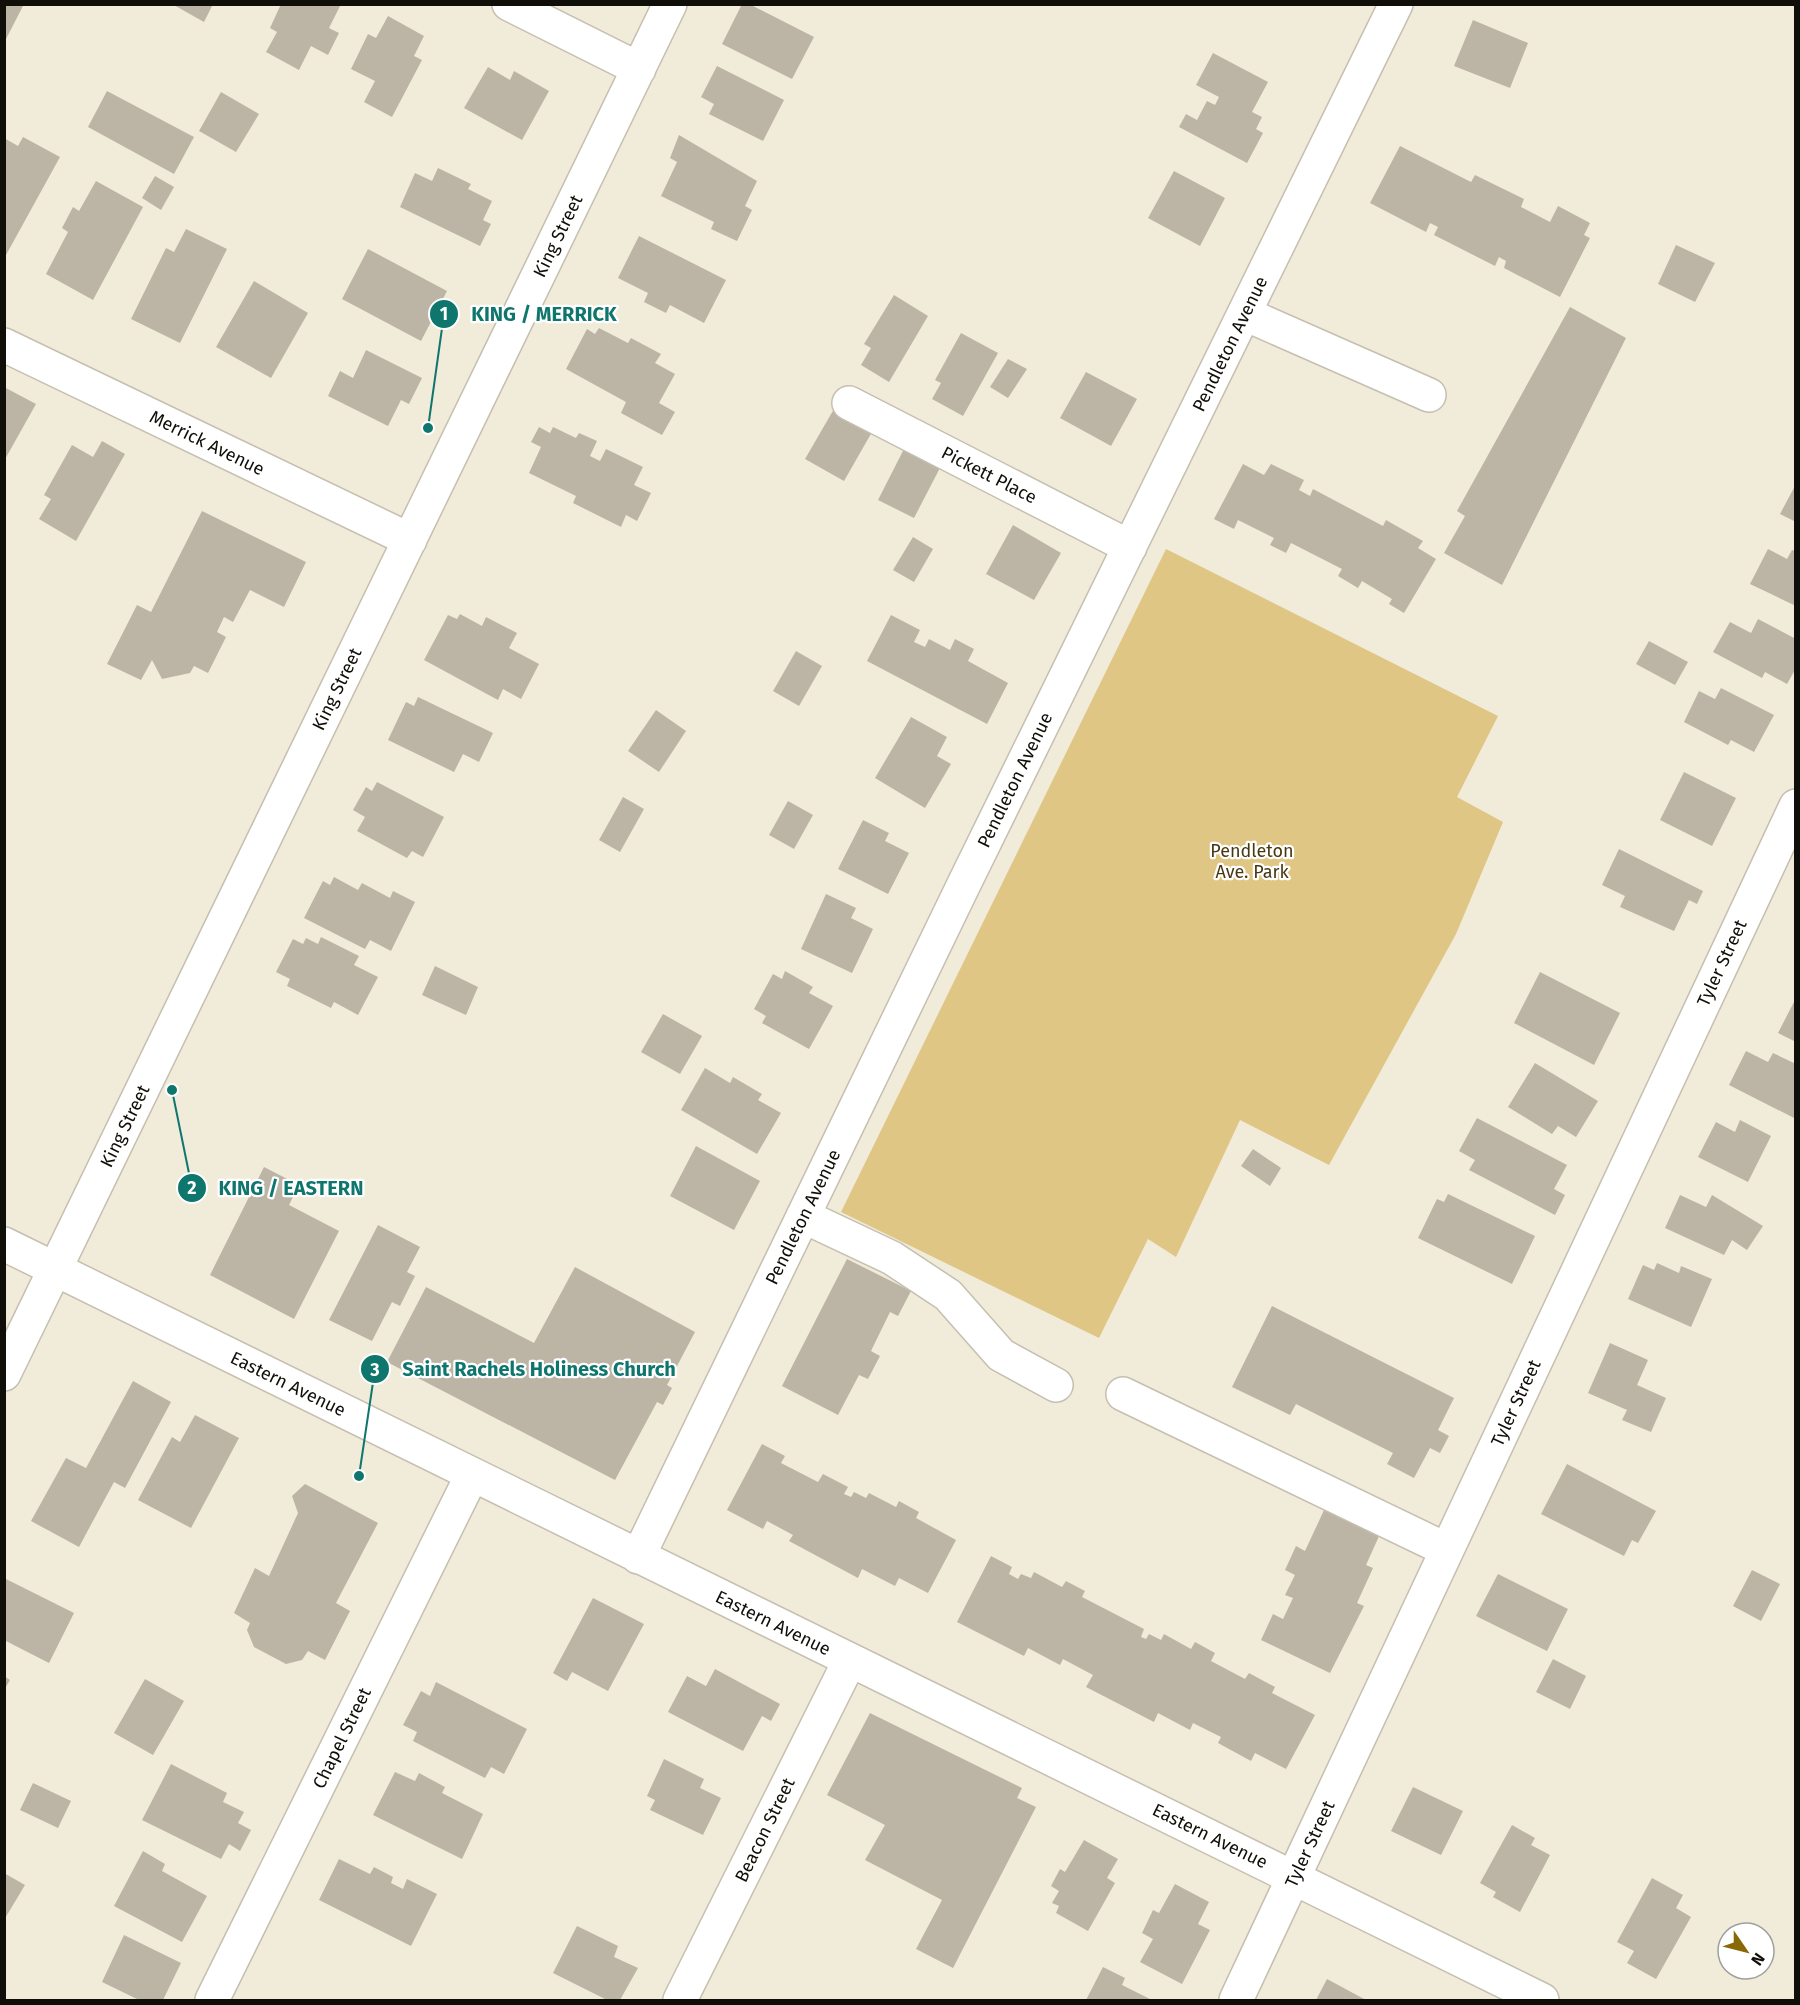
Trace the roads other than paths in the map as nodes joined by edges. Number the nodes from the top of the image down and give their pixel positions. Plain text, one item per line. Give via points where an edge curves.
1 (509, 4) edge
2 (670, 4) edge
3 (1396, 4) edge
4 (639, 69) junction
5 (1245, 314) junction
6 (4, 345) edge
7 (1429, 395) dead end
8 (849, 403) dead end
9 (410, 540) junction
10 (1130, 547) junction
11 (1796, 806) edge
12 (803, 1216) junction
13 (4, 1244) edge
14 (56, 1269) junction
15 (4, 1374) edge
16 (1056, 1385) dead end
17 (1123, 1394) dead end
18 (472, 1475) junction
19 (1447, 1550) junction
20 (638, 1557) junction
21 (850, 1660) junction
22 (1294, 1877) junction
23 (212, 2001) edge
24 (680, 2001) edge
25 (1236, 2001) edge
26 (1542, 2001) edge

1 - 4 street
2 - 4 street, King Street
3 - 5 street, Pendleton Avenue
4 - 9 street, King Street
5 - 7 street
5 - 10 street, Pendleton Avenue
6 - 9 street, Merrick Avenue
8 - 10 street, Pickett Place
9 - 14 street, King Street
10 - 12 street, Pendleton Avenue
11 - 19 street, Tyler Street
12 - 16 street via 892,1258 948,1295 1001,1355
12 - 20 street, Pendleton Avenue
13 - 14 street, Eastern Avenue
14 - 15 street, King Street
14 - 18 street, Eastern Avenue
17 - 19 street
18 - 20 street, Eastern Avenue
18 - 23 street, Chapel Street
19 - 22 street, Tyler Street
20 - 21 street, Eastern Avenue
21 - 22 street, Eastern Avenue
21 - 24 street, Beacon Street
22 - 25 street, Tyler Street
22 - 26 street, Eastern Avenue

